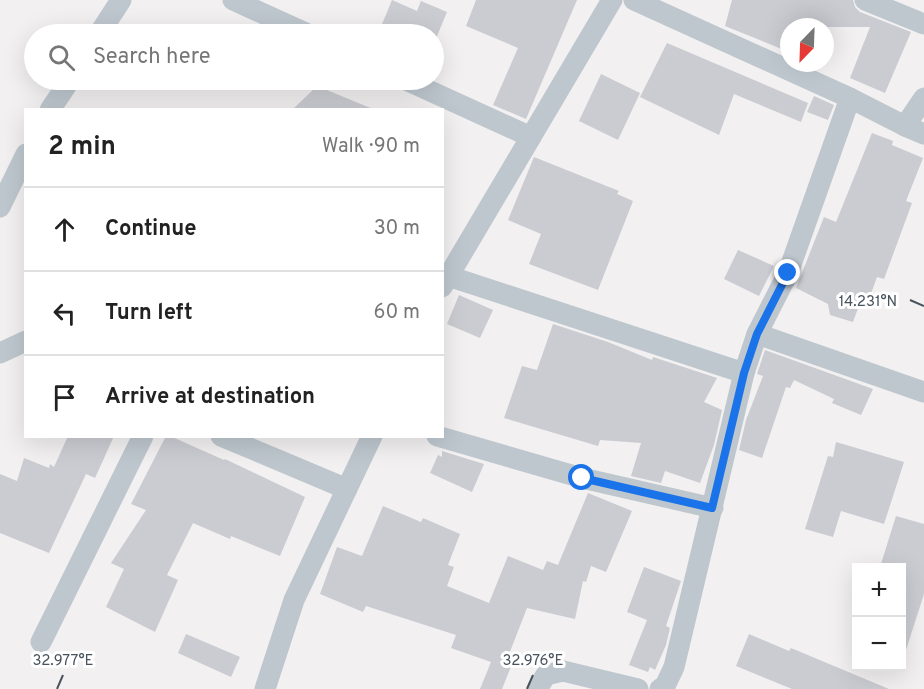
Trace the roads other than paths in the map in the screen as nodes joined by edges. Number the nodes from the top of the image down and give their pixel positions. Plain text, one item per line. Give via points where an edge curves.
1 (121, 0) edge
2 (233, 0) edge
3 (612, 0) edge
4 (634, 0) edge
5 (865, 0) edge
6 (105, 24) edge
7 (286, 24) edge
8 (924, 24) edge
9 (63, 90) edge
10 (428, 90) edge
11 (850, 98) junction
12 (924, 98) edge
13 (51, 108) edge
14 (905, 126) junction
15 (924, 134) edge
16 (531, 136) junction
17 (24, 158) edge
18 (0, 207) edge
19 (444, 279) edge
20 (757, 334) junction
21 (744, 373) junction
22 (924, 392) edge
23 (142, 438) edge
24 (225, 438) edge
25 (371, 438) edge
26 (444, 438) edge
27 (347, 489) junction
28 (712, 508) junction
29 (41, 642) dead end
30 (265, 689) edge
31 (537, 689) edge
32 (638, 689) edge
33 (660, 689) edge

1 - 6 street
2 - 7 street
3 - 16 street
4 - 11 street
5 - 8 street
9 - 13 street
10 - 16 street
11 - 14 street
11 - 20 street via 788,273
12 - 14 street
14 - 15 street
16 - 19 street
17 - 18 street
19 - 21 street
20 - 21 street
20 - 22 street
21 - 28 street
23 - 29 street
24 - 27 street
25 - 27 street
26 - 28 street via 582,478
27 - 30 street via 294,600
28 - 33 street via 674,668
31 - 32 street via 546,675 563,670

